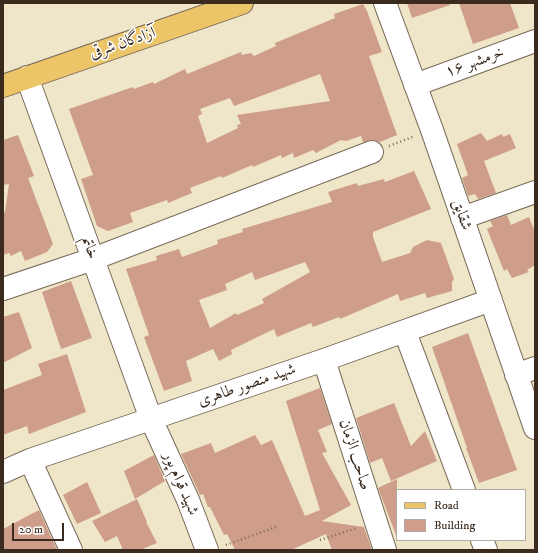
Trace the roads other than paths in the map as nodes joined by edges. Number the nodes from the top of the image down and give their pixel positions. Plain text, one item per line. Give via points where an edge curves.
1 (242, 3) edge
2 (385, 3) edge
3 (535, 41) edge
4 (28, 77) junction
5 (415, 85) junction
6 (3, 86) edge
7 (372, 152) road end
8 (535, 192) edge
9 (462, 218) junction
10 (93, 259) junction
11 (3, 289) edge
12 (490, 300) junction
13 (405, 332) junction
14 (324, 360) junction
15 (526, 372) edge
16 (533, 418) edge
17 (151, 419) junction
18 (30, 460) junction
19 (3, 472) edge
20 (464, 489) edge
21 (213, 549) edge
22 (71, 550) edge
23 (385, 550) edge

1 - 4 main road, آزادگان شرقی
2 - 5 street, شقایق
3 - 5 street, خرمشهر ۱۶
4 - 6 main road, آزادگان شرقی
4 - 10 street, خاتم
5 - 9 street, شقایق
7 - 10 street
8 - 9 street
9 - 12 street, شقایق
10 - 11 street
10 - 17 street, خاتم
12 - 13 street, شهید منصور طاهری
12 - 15 street, شقایق
13 - 14 street, شهید منصور طاهری
13 - 20 street
14 - 17 street, شهید منصور طاهری
14 - 23 street, صاحب الزمان
15 - 16 street, شقایق
17 - 18 street, شهید منصور طاهری
17 - 21 street, شهید قوام پور
18 - 19 street, شهید منصور طاهری
18 - 22 street

